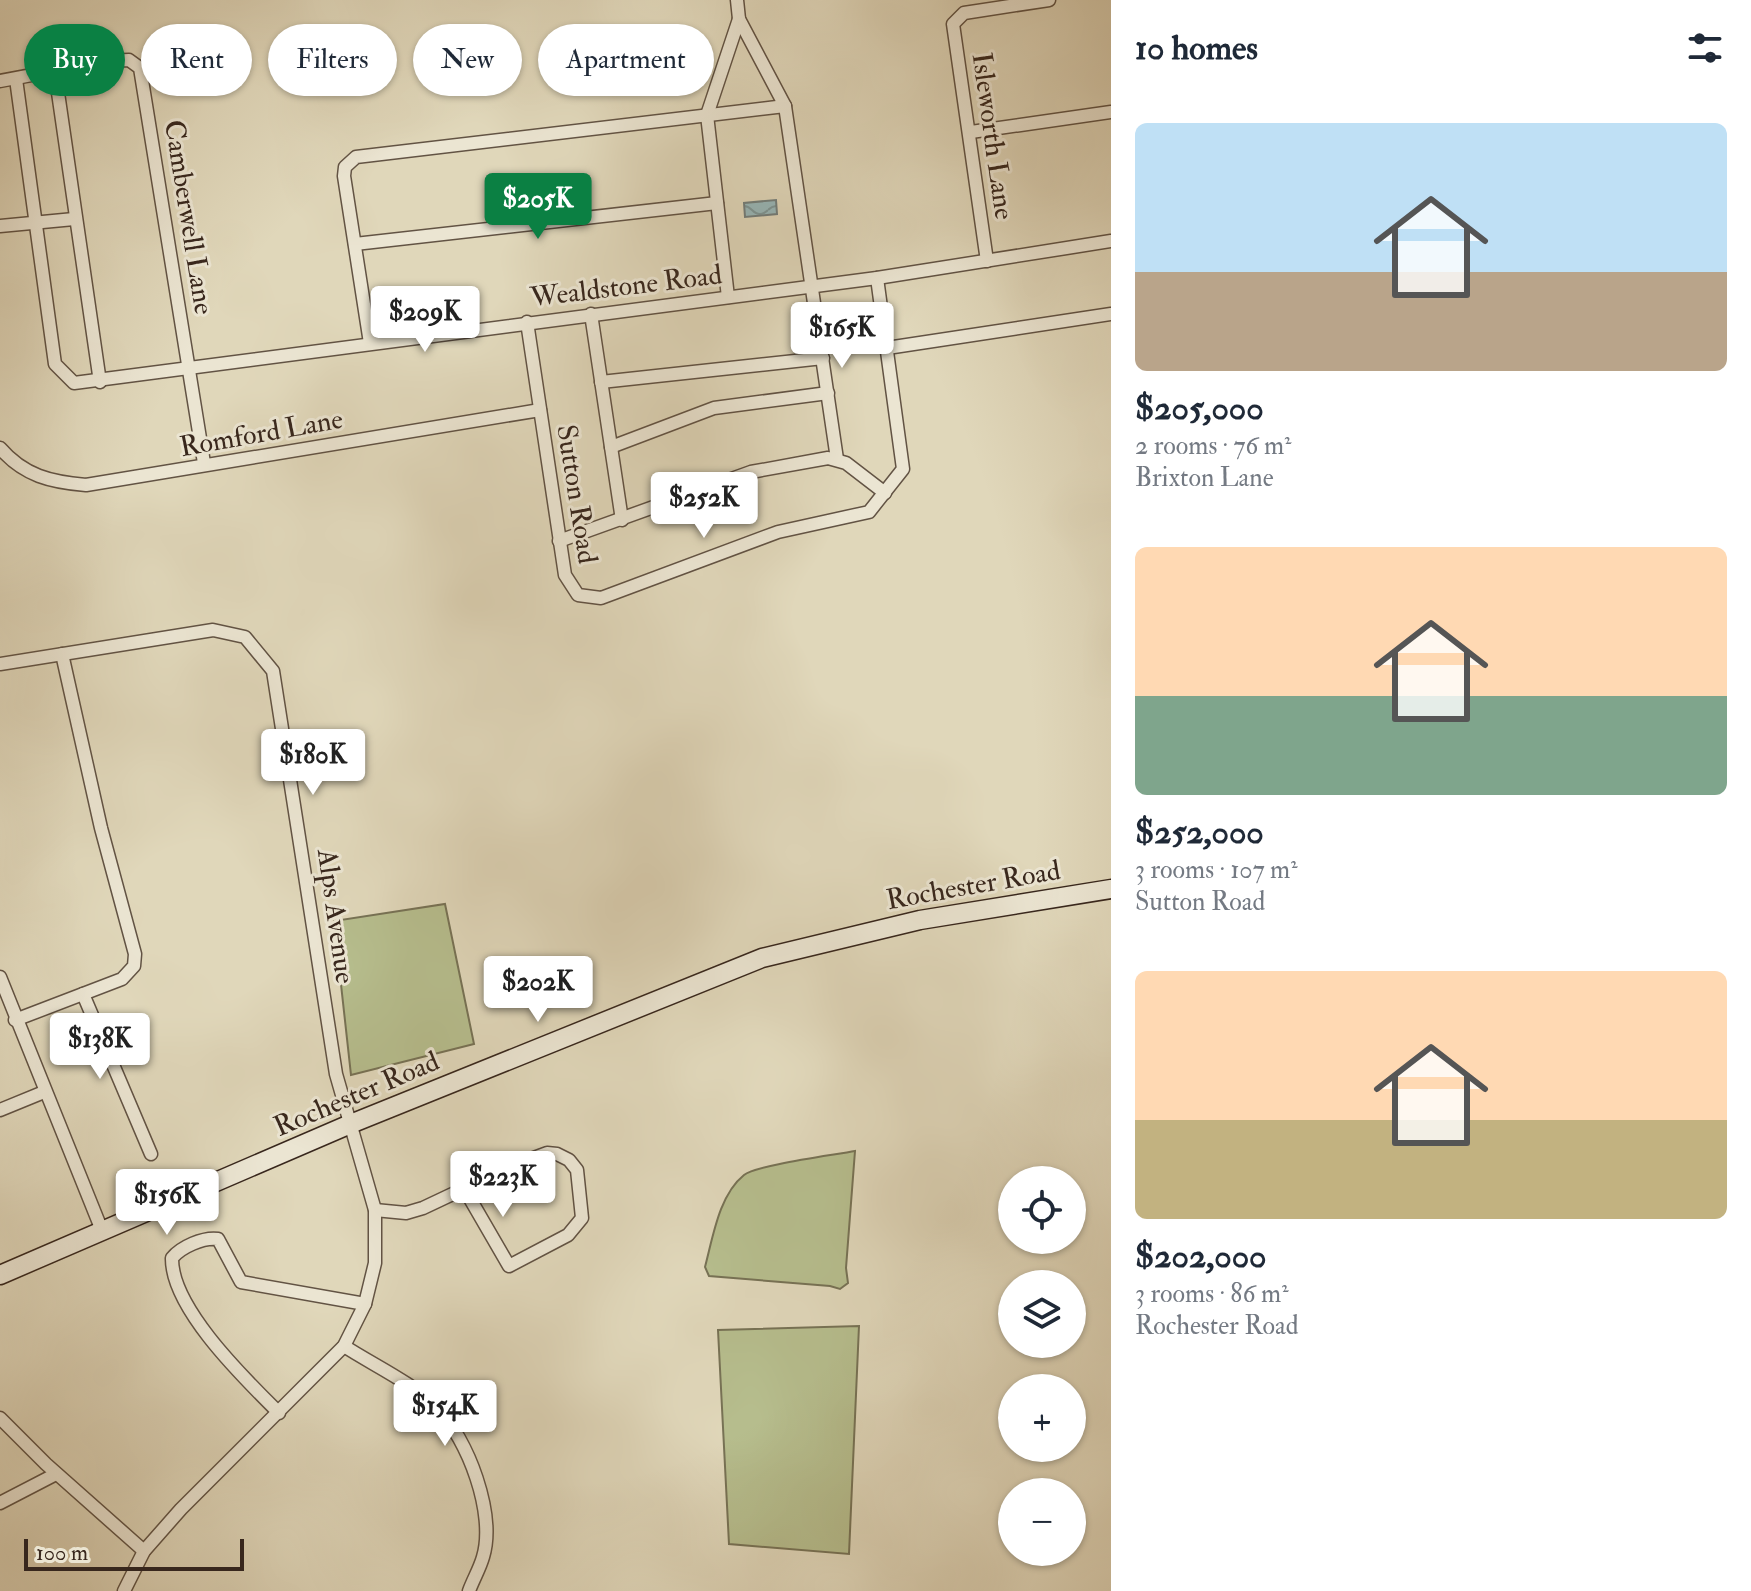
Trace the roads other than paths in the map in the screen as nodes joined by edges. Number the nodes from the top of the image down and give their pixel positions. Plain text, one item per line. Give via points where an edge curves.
1 (737, 0) edge
2 (1049, 0) edge
3 (739, 19) junction
4 (125, 61) edge
5 (24, 78) edge
6 (16, 79) junction
7 (0, 81) edge
8 (58, 96) edge
9 (785, 106) junction
10 (1111, 112) edge
11 (707, 115) junction
12 (971, 132) junction
13 (717, 203) junction
14 (74, 219) junction
15 (36, 222) junction
16 (0, 226) edge
17 (1111, 241) edge
18 (355, 244) junction
19 (987, 261) junction
20 (877, 278) junction
21 (812, 286) junction
22 (728, 297) junction
23 (591, 314) junction
24 (1111, 314) edge
25 (527, 322) junction
26 (370, 343) junction
27 (887, 348) junction
28 (823, 358) junction
29 (190, 369) junction
30 (100, 382) junction
31 (601, 382) junction
32 (828, 393) junction
33 (540, 410) junction
34 (611, 447) junction
35 (0, 448) edge
36 (837, 459) junction
37 (204, 463) junction
38 (885, 493) junction
39 (622, 520) junction
40 (559, 541) junction
41 (62, 654) junction
42 (0, 664) edge
43 (1111, 889) edge
44 (0, 977) edge
45 (83, 994) junction
46 (15, 1020) junction
47 (44, 1092) junction
48 (0, 1110) edge
49 (348, 1125) junction
50 (151, 1154) dead end
51 (465, 1190) junction
52 (375, 1210) junction
53 (103, 1233) junction
54 (0, 1275) edge
55 (365, 1304) junction
56 (344, 1346) junction
57 (279, 1413) junction
58 (0, 1418) edge
59 (56, 1474) junction
60 (0, 1503) edge
61 (144, 1551) junction
62 (124, 1591) edge
63 (469, 1591) edge

1 - 3 street
2 - 12 street, Isleworth Lane via 964,13 953,24
3 - 9 street
3 - 11 street
4 - 29 street, Camberwell Lane via 140,68
5 - 6 street
6 - 7 street
6 - 15 street, Wealdstone Road
8 - 14 street
9 - 11 street
9 - 21 street
10 - 12 street
11 - 13 street
11 - 18 street via 356,157 344,176
12 - 19 street, Isleworth Lane
13 - 18 street
13 - 22 street
14 - 15 street
14 - 30 street
15 - 16 street
15 - 30 street, Wealdstone Road via 55,364 74,383
17 - 19 street, Wealdstone Road
18 - 26 street
19 - 20 street, Wealdstone Road
20 - 21 street, Wealdstone Road
20 - 27 street, Sutton Road
21 - 22 street, Wealdstone Road
21 - 28 street
22 - 23 street, Wealdstone Road
23 - 25 street, Wealdstone Road
23 - 31 street
24 - 27 street
25 - 26 street, Wealdstone Road
25 - 33 street, Sutton Road
26 - 29 street, Wealdstone Road
27 - 38 street, Sutton Road via 903,469
28 - 31 street
28 - 32 street
29 - 30 street, Wealdstone Road
29 - 37 street, Camberwell Lane
31 - 34 street
32 - 34 street via 714,408
32 - 36 street
33 - 37 street, Romford Lane
33 - 40 street, Sutton Road
34 - 39 street
35 - 37 street, Romford Lane via 24,470 50,482 86,485
36 - 38 street
36 - 39 street via 761,469
38 - 40 street, Sutton Road via 869,512 778,532 601,598 578,595 570,585
39 - 40 street
41 - 42 street, Alps Avenue
41 - 45 street via 135,954 134,966 122,979
41 - 49 street, Alps Avenue via 213,630 245,637 267,660 285,728
43 - 49 street, Rochester Road via 920,920 762,958
44 - 46 street
45 - 46 street
45 - 50 street
46 - 47 street
47 - 48 street
47 - 53 street
49 - 52 street, Alps Avenue
49 - 53 street, Rochester Road
51 - 51 street via 521,1162 557,1154 577,1170 582,1218 568,1235 509,1266
51 - 52 street via 406,1213
52 - 55 street, Alps Avenue via 375,1263
53 - 54 street, Rochester Road
55 - 56 street, Alps Avenue
55 - 57 street via 241,1282 218,1239 209,1238 172,1258 187,1305 210,1340
56 - 57 street, Alps Avenue
56 - 63 street via 437,1407 463,1444 483,1511 484,1554
57 - 61 street, Alps Avenue
58 - 59 street
59 - 60 street
59 - 61 street
61 - 62 street, Alps Avenue

